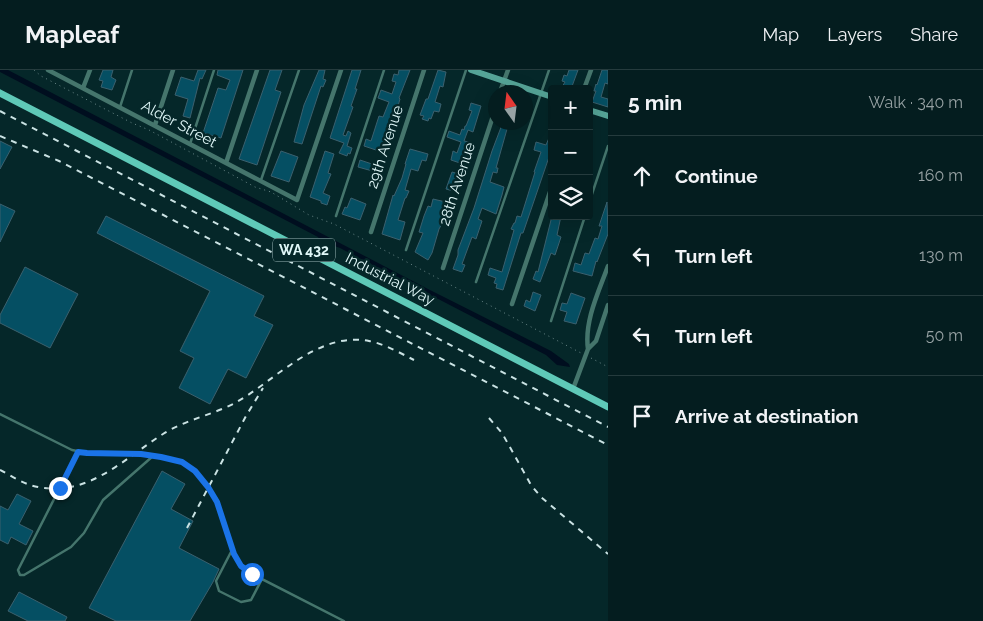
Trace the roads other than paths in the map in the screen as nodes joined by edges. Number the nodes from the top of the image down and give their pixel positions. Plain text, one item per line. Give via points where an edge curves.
1 (48, 70) edge
2 (90, 70) edge
3 (132, 70) edge
4 (173, 70) edge
5 (214, 70) edge
6 (257, 70) edge
7 (298, 70) edge
8 (341, 70) edge
9 (384, 70) edge
10 (424, 70) edge
11 (466, 70) edge
12 (472, 70) edge
13 (508, 70) edge
14 (549, 70) edge
15 (591, 70) edge
16 (504, 81) junction
17 (503, 85) edge
18 (585, 85) edge
19 (83, 88) junction
20 (0, 93) edge
21 (541, 94) junction
22 (548, 96) edge
23 (120, 107) junction
24 (593, 111) edge
25 (608, 116) edge
26 (155, 125) junction
27 (488, 130) edge
28 (190, 144) junction
29 (608, 146) edge
30 (226, 163) junction
31 (261, 180) junction
32 (593, 191) edge
33 (548, 198) edge
34 (336, 216) dead end
35 (584, 220) edge
36 (371, 232) dead end
37 (406, 250) dead end
38 (608, 266) edge
39 (443, 268) dead end
40 (476, 282) dead end
41 (512, 304) dead end
42 (608, 305) edge
43 (551, 322) dead end
44 (588, 349) junction
45 (573, 389) junction
46 (608, 407) edge
47 (0, 414) edge
48 (78, 452) junction
49 (153, 456) junction
50 (232, 549) junction
51 (262, 579) junction
52 (344, 621) edge

1 - 19 street, Alder Street
2 - 19 street
3 - 23 lane
4 - 26 street
5 - 28 lane
6 - 30 street
7 - 31 lane
8 - 31 street, Alder Street via 297,200
9 - 34 lane
10 - 36 street, 29th Avenue
11 - 37 lane
12 - 16 street
13 - 16 street
14 - 21 lane
15 - 18 street
16 - 17 street
16 - 21 street
19 - 23 street, Alder Street
20 - 45 main road, Industrial Way / WA 432
21 - 22 street
21 - 40 lane
23 - 26 street, Alder Street
24 - 25 street
26 - 28 street, Alder Street
27 - 39 street, 28th Avenue
28 - 30 street, Alder Street
29 - 32 lane
30 - 31 street, Alder Street
33 - 41 street
35 - 43 lane
38 - 44 street via 591,316 586,338
42 - 44 street via 596,341
44 - 45 street
45 - 46 main road, Industrial Way / WA 432
47 - 48 lane
48 - 49 lane
48 - 49 lane via 18,570 20,575 71,547 103,500
49 - 50 lane via 182,462 195,471 217,502
50 - 51 lane via 241,566
50 - 51 lane via 216,582 219,591 241,602 251,600
51 - 52 lane

